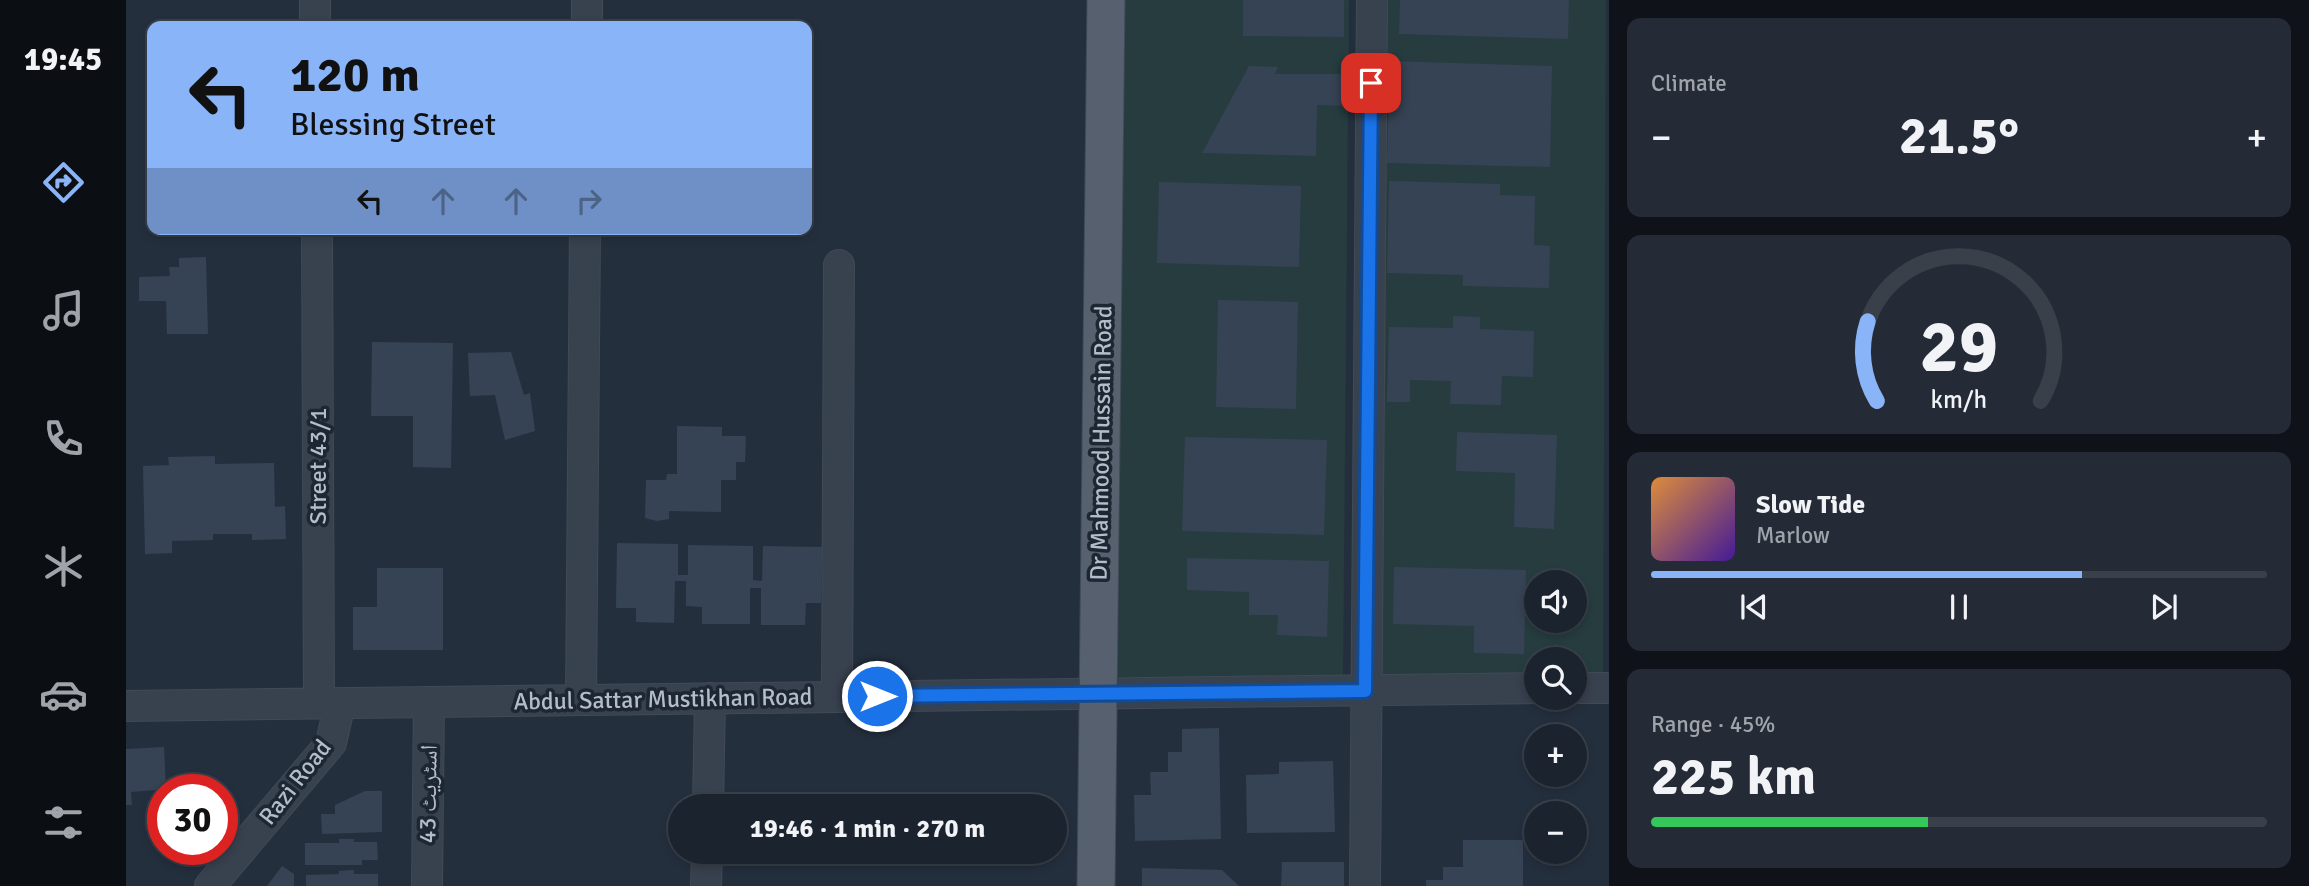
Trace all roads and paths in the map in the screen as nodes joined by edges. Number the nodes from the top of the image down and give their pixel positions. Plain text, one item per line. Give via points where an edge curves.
1 (315, 0) edge
2 (587, 0) edge
3 (1106, 0) edge
4 (1372, 0) edge
5 (316, 21) edge
6 (587, 21) edge
7 (317, 235) edge
8 (585, 235) edge
9 (839, 265) dead end
10 (1524, 688) edge
11 (1587, 688) edge
12 (1609, 688) edge
13 (1365, 691) junction
14 (1098, 694) junction
15 (837, 697) junction
16 (710, 698) junction
17 (580, 700) junction
18 (429, 702) junction
19 (330, 703) junction
20 (126, 706) edge
21 (708, 794) edge
22 (707, 864) edge
23 (211, 886) edge
24 (427, 886) edge
25 (706, 886) edge
26 (1096, 886) edge
27 (1365, 886) edge

1 - 5 street
2 - 6 street
3 - 14 main road, Dr Mahmood Hussain Road
4 - 13 street
7 - 19 street, Street 43/1
8 - 17 street
9 - 15 street
10 - 13 street, Abdul Sattar Mustikhan Road
11 - 12 street
13 - 14 street, Abdul Sattar Mustikhan Road
13 - 27 street
14 - 15 street, Abdul Sattar Mustikhan Road
14 - 26 main road, Dr Mahmood Hussain Road
15 - 16 street, Abdul Sattar Mustikhan Road
16 - 17 street, Abdul Sattar Mustikhan Road
16 - 21 street
17 - 18 street, Abdul Sattar Mustikhan Road
18 - 19 street, Abdul Sattar Mustikhan Road
18 - 24 street, اسٹریٹ 43
19 - 20 street, Abdul Sattar Mustikhan Road
19 - 23 street, Razi Road via 331,743
22 - 25 street

